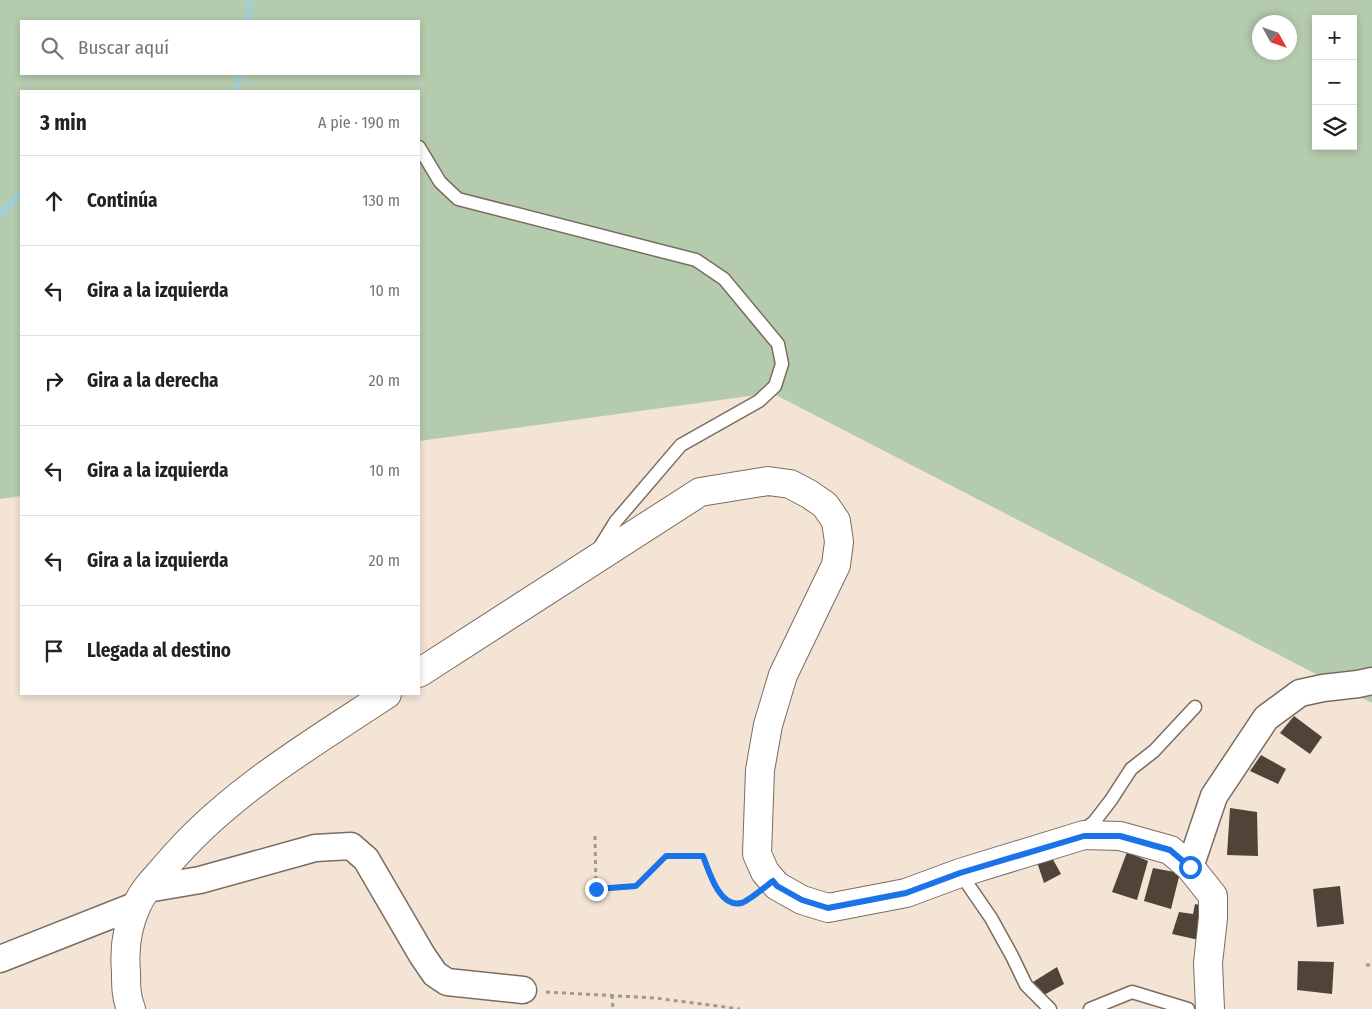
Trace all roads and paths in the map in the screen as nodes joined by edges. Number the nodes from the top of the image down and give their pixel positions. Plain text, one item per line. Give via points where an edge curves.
1 (420, 149) edge
2 (588, 564) junction
3 (420, 672) edge
4 (1372, 681) edge
5 (385, 695) edge
6 (1195, 707) dead end
7 (595, 836) dead end
8 (1073, 839) junction
9 (1190, 867) junction
10 (960, 873) junction
11 (773, 881) junction
12 (142, 897) junction
13 (0, 959) edge
14 (1366, 965) dead end
15 (1372, 965) edge
16 (523, 990) joint
17 (612, 995) junction
18 (131, 1009) edge
19 (613, 1009) edge
20 (740, 1009) edge
21 (1050, 1009) edge
22 (1090, 1009) edge
23 (1188, 1009) edge
24 (1210, 1009) edge

1 - 2 lane via 440,182 458,199 696,260 724,279 778,344 782,364 775,386 758,401 681,445 616,522
2 - 3 street
2 - 11 street via 700,492 768,481 790,484 825,505 836,521 839,542 836,565 783,675 768,724 760,770 757,854
4 - 9 street via 1300,693 1266,718 1214,796
5 - 12 street via 287,760 208,822 178,852
6 - 8 lane via 1154,751 1131,769 1094,822
7 - 11 path via 596,889 636,886 666,856 703,856 719,894 730,902 741,903
8 - 9 street via 1120,836 1170,850
8 - 10 street
9 - 24 street via 1213,896 1208,963
10 - 11 street via 906,893 828,908 802,900
10 - 21 lane via 990,918 1026,985
12 - 13 street
12 - 16 street via 315,848 351,846 366,860 435,974 447,982
12 - 18 street via 127,934 127,1000
14 - 15 path
16 - 17 path
17 - 19 path
17 - 20 path
22 - 23 lane via 1132,992

